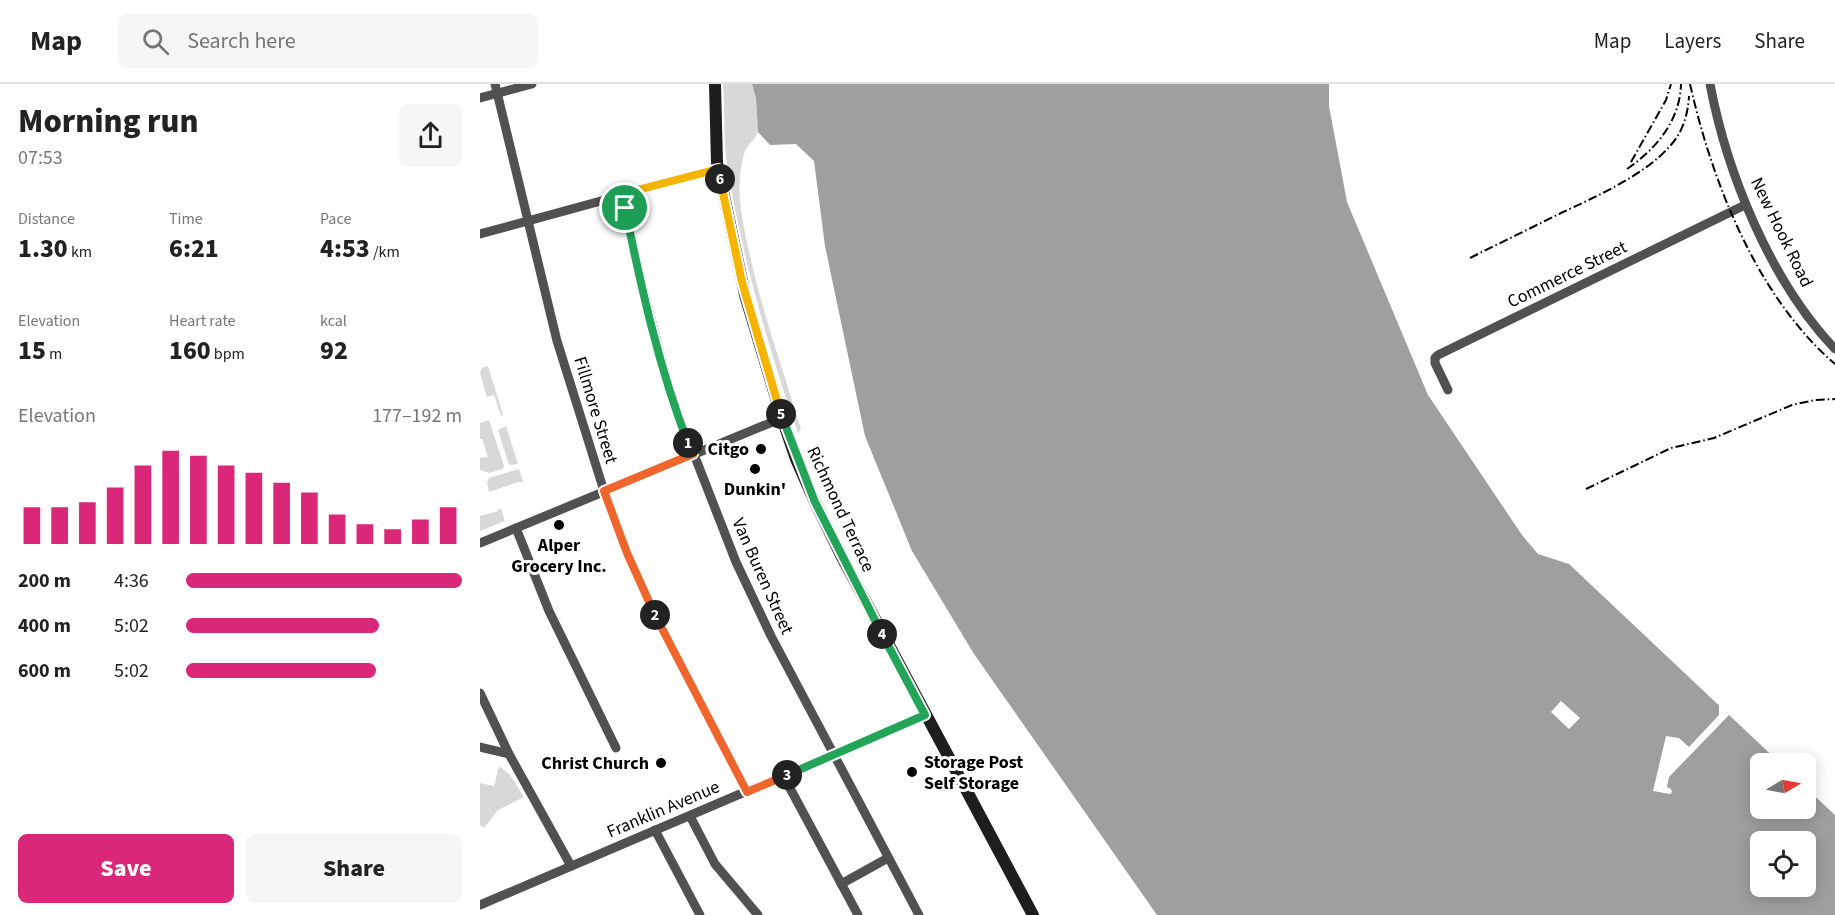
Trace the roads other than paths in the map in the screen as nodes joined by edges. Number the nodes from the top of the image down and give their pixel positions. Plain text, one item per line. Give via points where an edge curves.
1 (532, 84) edge
2 (715, 84) edge
3 (1710, 84) edge
4 (496, 88) edge
5 (480, 98) edge
6 (718, 169) junction
7 (622, 194) junction
8 (1745, 205) junction
9 (528, 220) junction
10 (480, 234) edge
11 (1835, 349) edge
12 (1448, 390) dead end
13 (782, 418) junction
14 (693, 454) junction
15 (604, 491) junction
16 (516, 528) junction
17 (480, 543) edge
18 (480, 693) edge
19 (925, 715) junction
20 (480, 747) edge
21 (616, 748) dead end
22 (509, 754) junction
23 (833, 756) junction
24 (784, 777) junction
25 (747, 792) junction
26 (690, 816) junction
27 (655, 830) junction
28 (888, 858) junction
29 (571, 866) junction
30 (841, 884) junction
31 (480, 905) edge
32 (700, 915) edge
33 (758, 915) edge
34 (858, 915) edge
35 (919, 915) edge
36 (1033, 915) edge

1 - 4 street
2 - 6 main road, Richmond Terrace
3 - 8 street, New Hook Road
4 - 5 street
4 - 9 street, Fillmore Street
6 - 7 street
6 - 13 main road, Richmond Terrace via 742,282
7 - 9 street
7 - 14 street, Van Buren Street via 640,280 681,425
8 - 11 street, New Hook Road via 1801,307
8 - 12 street, Commerce Street via 1438,355 1435,363
9 - 10 street
9 - 15 street, Fillmore Street via 557,341
13 - 14 street
13 - 19 main road, Richmond Terrace via 821,515
14 - 15 street
14 - 23 street, Van Buren Street via 736,562
15 - 16 street
15 - 25 street, Fillmore Street via 651,607
16 - 17 street
16 - 21 street via 549,611
18 - 22 street
19 - 23 street, Franklin Avenue
19 - 36 main road, Richmond Terrace
20 - 22 street
22 - 29 street
23 - 24 street, Franklin Avenue
23 - 28 street, Van Buren Street
24 - 25 street, Franklin Avenue
24 - 30 street
25 - 26 street, Franklin Avenue
26 - 27 street, Franklin Avenue
26 - 33 street via 715,864
27 - 29 street, Franklin Avenue
27 - 32 street
28 - 30 street
28 - 35 street, Van Buren Street
29 - 31 street, Franklin Avenue
30 - 34 street

